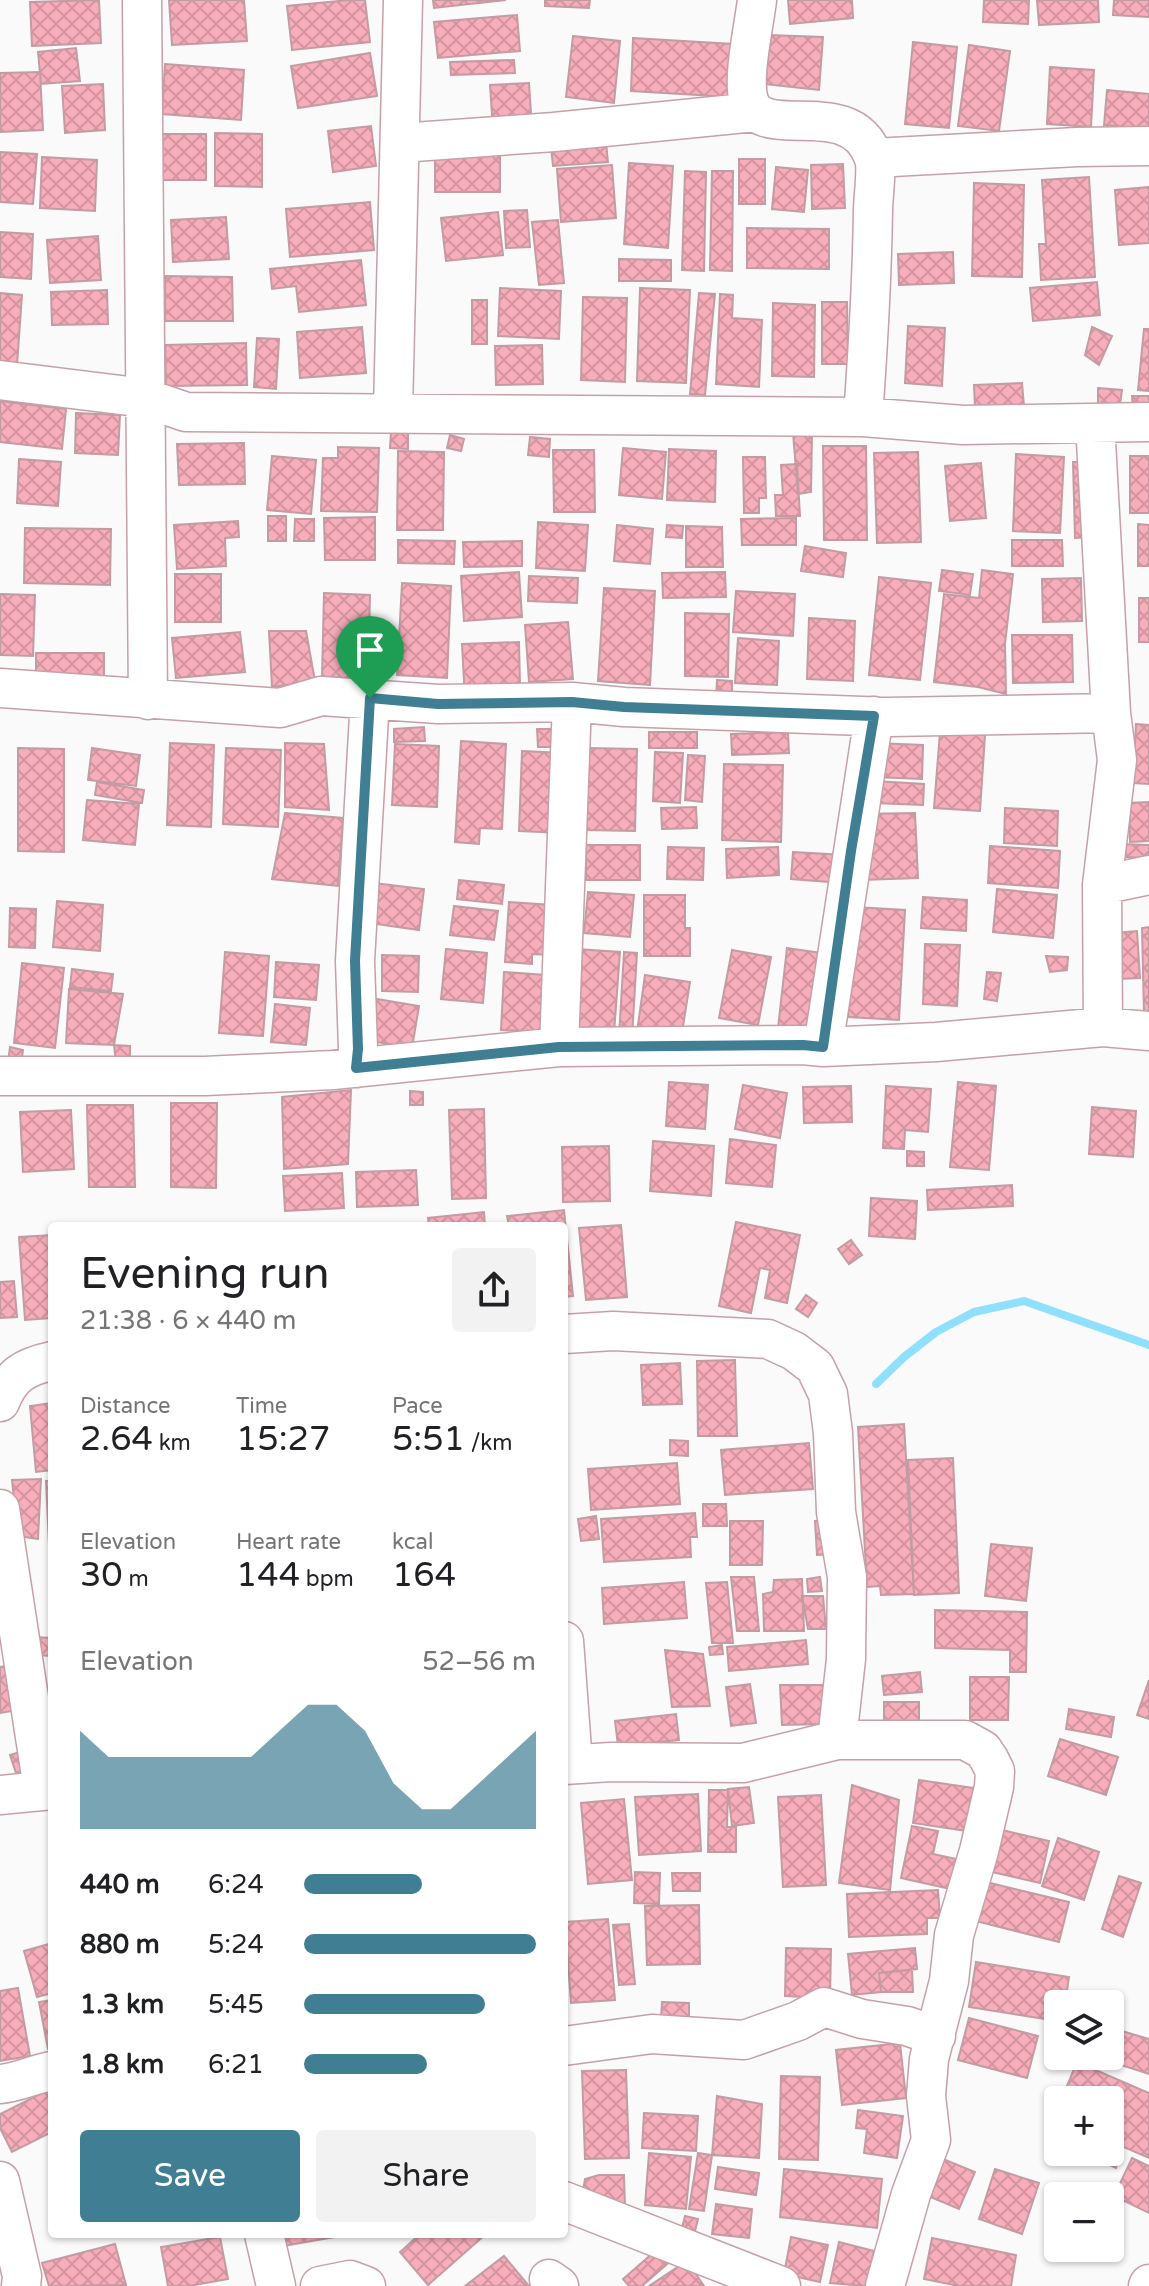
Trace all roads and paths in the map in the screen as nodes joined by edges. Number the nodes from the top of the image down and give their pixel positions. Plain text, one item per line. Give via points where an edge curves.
1 (142, 0) edge
2 (403, 0) edge
3 (757, 0) edge
4 (755, 112) junction
5 (400, 143) junction
6 (1149, 146) edge
7 (874, 158) junction
8 (0, 380) edge
9 (145, 398) junction
10 (393, 411) junction
11 (863, 417) junction
12 (1149, 422) edge
13 (1095, 423) junction
14 (0, 688) edge
15 (370, 698) junction
16 (148, 700) junction
17 (572, 702) junction
18 (1111, 713) junction
19 (874, 716) junction
20 (1149, 875) edge
21 (1102, 885) junction
22 (1103, 1027) junction
23 (1149, 1031) edge
24 (559, 1047) junction
25 (823, 1047) junction
26 (356, 1068) junction
27 (0, 1076) edge
28 (568, 1334) edge
29 (0, 1509) edge
30 (837, 1740) junction
31 (568, 1764) edge
32 (47, 1790) edge
33 (0, 1795) edge
34 (936, 2036) junction
35 (568, 2045) edge
36 (48, 2072) edge
37 (0, 2084) edge
38 (0, 2181) edge
39 (568, 2203) edge
40 (265, 2238) edge
41 (21, 2286) edge
42 (276, 2286) edge
43 (320, 2286) edge
44 (366, 2286) edge
45 (781, 2286) edge
46 (885, 2286) edge

1 - 9 street
2 - 5 street
3 - 4 street via 748,78 748,98
4 - 5 street
4 - 7 street via 761,118 817,120 850,128
5 - 10 street
6 - 7 street
7 - 11 street
8 - 9 street
9 - 10 street via 186,412
9 - 16 street
10 - 11 street
11 - 13 street via 963,425
12 - 13 street
13 - 18 street
14 - 16 street
15 - 16 street via 321,696 280,708
15 - 17 street via 438,704
15 - 26 street via 355,961
17 - 19 street
17 - 24 street
18 - 19 street
18 - 21 street via 1117,760
19 - 25 street
20 - 21 street
21 - 22 street
22 - 23 street
22 - 25 street
24 - 25 street
24 - 26 street
26 - 27 street via 205,1076
28 - 30 street via 768,1339 815,1367 828,1394 836,1512 847,1577 846,1659
29 - 32 street
30 - 31 street via 743,1763
30 - 34 street via 965,1740 983,1750 995,1771 954,1935
32 - 33 street
34 - 35 street via 824,2007 744,2040 652,2034
34 - 46 street via 926,2096 931,2140
36 - 37 street
38 - 41 street
39 - 45 street
40 - 42 street
43 - 44 street via 350,2280

